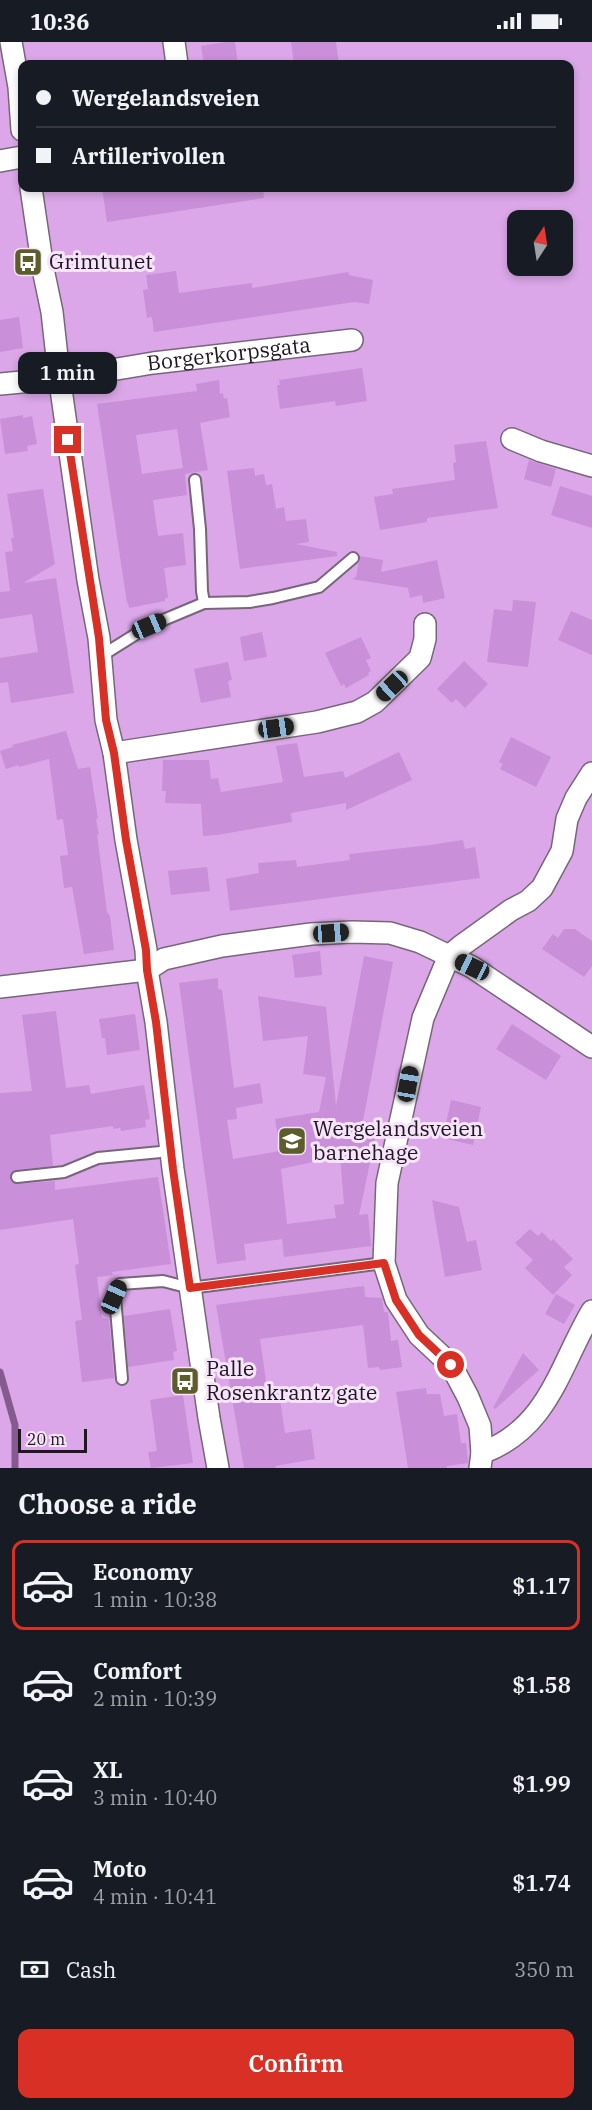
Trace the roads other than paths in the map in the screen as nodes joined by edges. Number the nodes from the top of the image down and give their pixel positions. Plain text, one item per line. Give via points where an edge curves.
1 (11, 42) edge
2 (174, 42) edge
3 (176, 60) edge
4 (18, 81) edge
5 (18, 158) edge
6 (0, 161) edge
7 (32, 192) edge
8 (352, 340) dead end
9 (58, 375) junction
10 (0, 384) edge
11 (512, 439) dead end
12 (592, 466) edge
13 (195, 480) dead end
14 (353, 558) dead end
15 (204, 603) junction
16 (425, 624) dead end
17 (101, 656) junction
18 (114, 753) junction
19 (592, 773) edge
20 (449, 956) junction
21 (147, 970) junction
22 (0, 987) edge
23 (592, 1047) edge
24 (171, 1151) junction
25 (17, 1177) dead end
26 (384, 1263) junction
27 (190, 1288) junction
28 (592, 1311) edge
29 (122, 1378) dead end
30 (481, 1461) edge
31 (218, 1468) edge

1 - 4 street
2 - 3 street
5 - 6 street
7 - 9 street via 52,312
8 - 9 street, Borgerkorpsgata
9 - 10 street, Borgerkorpsgata
9 - 17 street
11 - 12 street
13 - 15 lane
14 - 15 lane via 319,587 249,602
15 - 17 lane via 149,626
16 - 18 street via 420,658 375,702 357,712 317,722
17 - 18 street via 106,720
18 - 21 street
19 - 20 street via 571,808 562,851 542,888
20 - 21 street via 390,933 352,932 311,934 186,953 164,959
20 - 23 street via 472,967
20 - 26 street via 423,1018 411,1065 387,1183
21 - 22 street
21 - 24 street
24 - 25 lane via 98,1158 64,1172
24 - 27 street
26 - 27 lane
26 - 30 street via 396,1300 407,1318 451,1365 468,1397 480,1426
27 - 29 lane via 162,1281 120,1284 114,1297
27 - 31 street
28 - 30 street via 552,1391 528,1426

